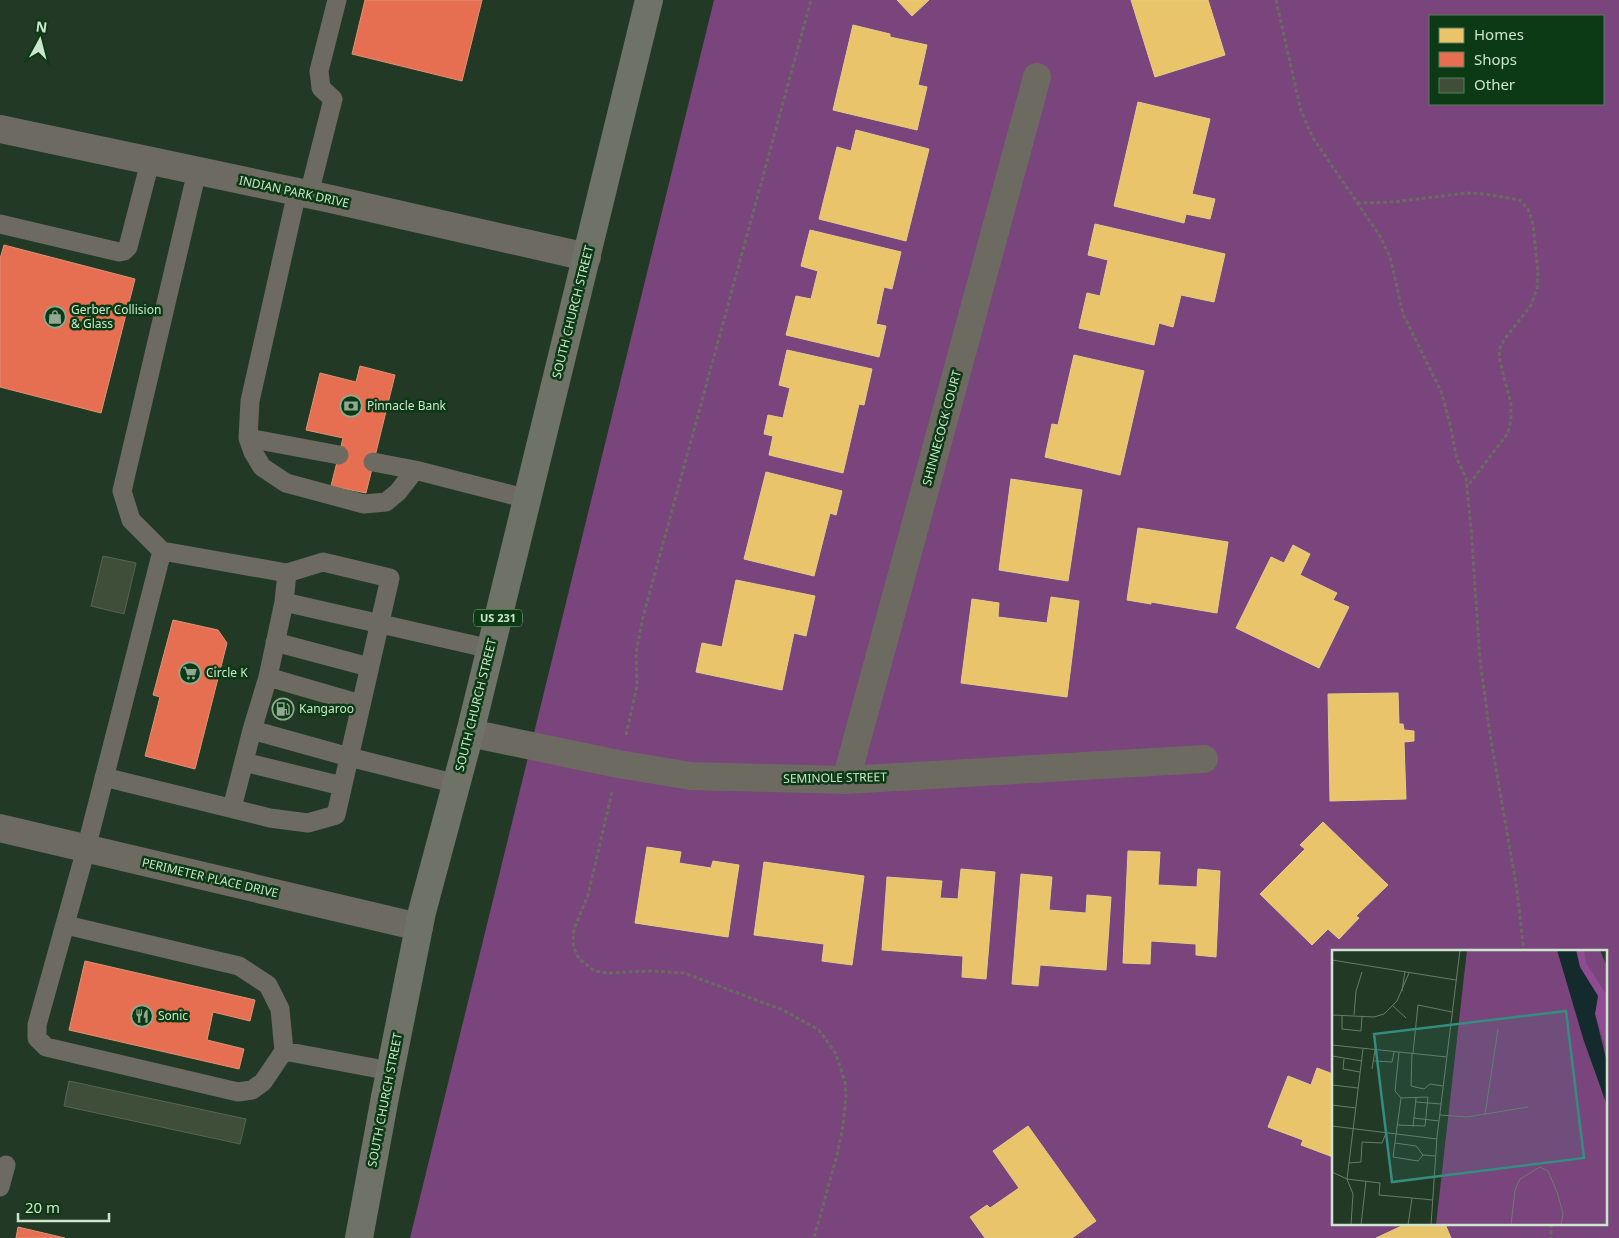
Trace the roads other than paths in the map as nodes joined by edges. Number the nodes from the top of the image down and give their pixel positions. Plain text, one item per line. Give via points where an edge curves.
1 (337, 0) edge
2 (649, 0) edge
3 (1037, 77) dead end
4 (0, 129) edge
5 (150, 162) junction
6 (197, 172) junction
7 (303, 193) junction
8 (0, 224) edge
9 (586, 257) junction
10 (248, 438) junction
11 (339, 455) dead end
12 (373, 462) dead end
13 (415, 470) junction
14 (528, 498) junction
15 (162, 551) junction
16 (287, 573) junction
17 (284, 602) junction
18 (379, 624) junction
19 (275, 642) junction
20 (491, 649) junction
21 (369, 667) junction
22 (268, 677) junction
23 (361, 704) junction
24 (252, 730) junction
25 (470, 733) junction
26 (349, 758) junction
27 (1204, 759) dead end
28 (244, 762) junction
29 (104, 777) junction
30 (846, 780) junction
31 (457, 784) junction
32 (342, 786) junction
33 (232, 808) junction
34 (0, 830) edge
35 (86, 848) junction
36 (66, 925) junction
37 (419, 927) junction
38 (284, 1051) junction
39 (390, 1071) junction
40 (6, 1165) dead end
41 (0, 1187) edge
42 (359, 1238) edge

1 - 7 lane via 319,71 321,88 333,99
2 - 9 highway, SOUTH CHURCH STREET / US 231
3 - 30 street, SHINNECOCK COURT
4 - 5 street, INDIAN PARK DRIVE
5 - 6 street, INDIAN PARK DRIVE
5 - 8 lane via 128,247 124,251
6 - 7 street, INDIAN PARK DRIVE
6 - 15 lane via 122,491 131,520
7 - 9 street, INDIAN PARK DRIVE
7 - 10 lane via 250,401
9 - 14 highway, SOUTH CHURCH STREET / US 231
10 - 11 lane
10 - 13 lane via 262,467 286,483 364,504 386,502
12 - 13 lane
13 - 14 lane
14 - 20 highway, SOUTH CHURCH STREET / US 231
15 - 16 lane
15 - 29 lane
16 - 17 lane
16 - 18 lane via 323,562 390,578
17 - 18 lane
17 - 19 lane
18 - 20 lane
18 - 21 lane
19 - 21 lane
19 - 22 lane
20 - 25 highway, SOUTH CHURCH STREET / US 231
21 - 23 lane
22 - 23 lane
22 - 24 lane
23 - 26 lane
24 - 26 lane
24 - 28 lane
25 - 30 street, SEMINOLE STREET via 691,776
25 - 31 highway, SOUTH CHURCH STREET / US 231
26 - 31 lane
26 - 32 lane
27 - 30 street, SEMINOLE STREET
28 - 32 lane
28 - 33 lane
29 - 33 lane
29 - 35 lane
31 - 37 highway, SOUTH CHURCH STREET / US 231
32 - 33 lane via 336,815 308,823
34 - 35 street, PERIMETER PLACE DRIVE
35 - 36 lane
35 - 37 street, PERIMETER PLACE DRIVE
36 - 38 lane via 239,966 268,985 280,1009
36 - 38 lane via 37,1025 37,1038 46,1047 238,1092 252,1090 263,1082
37 - 39 highway, SOUTH CHURCH STREET / US 231
38 - 39 lane
39 - 42 highway, SOUTH CHURCH STREET / US 231
40 - 41 lane

